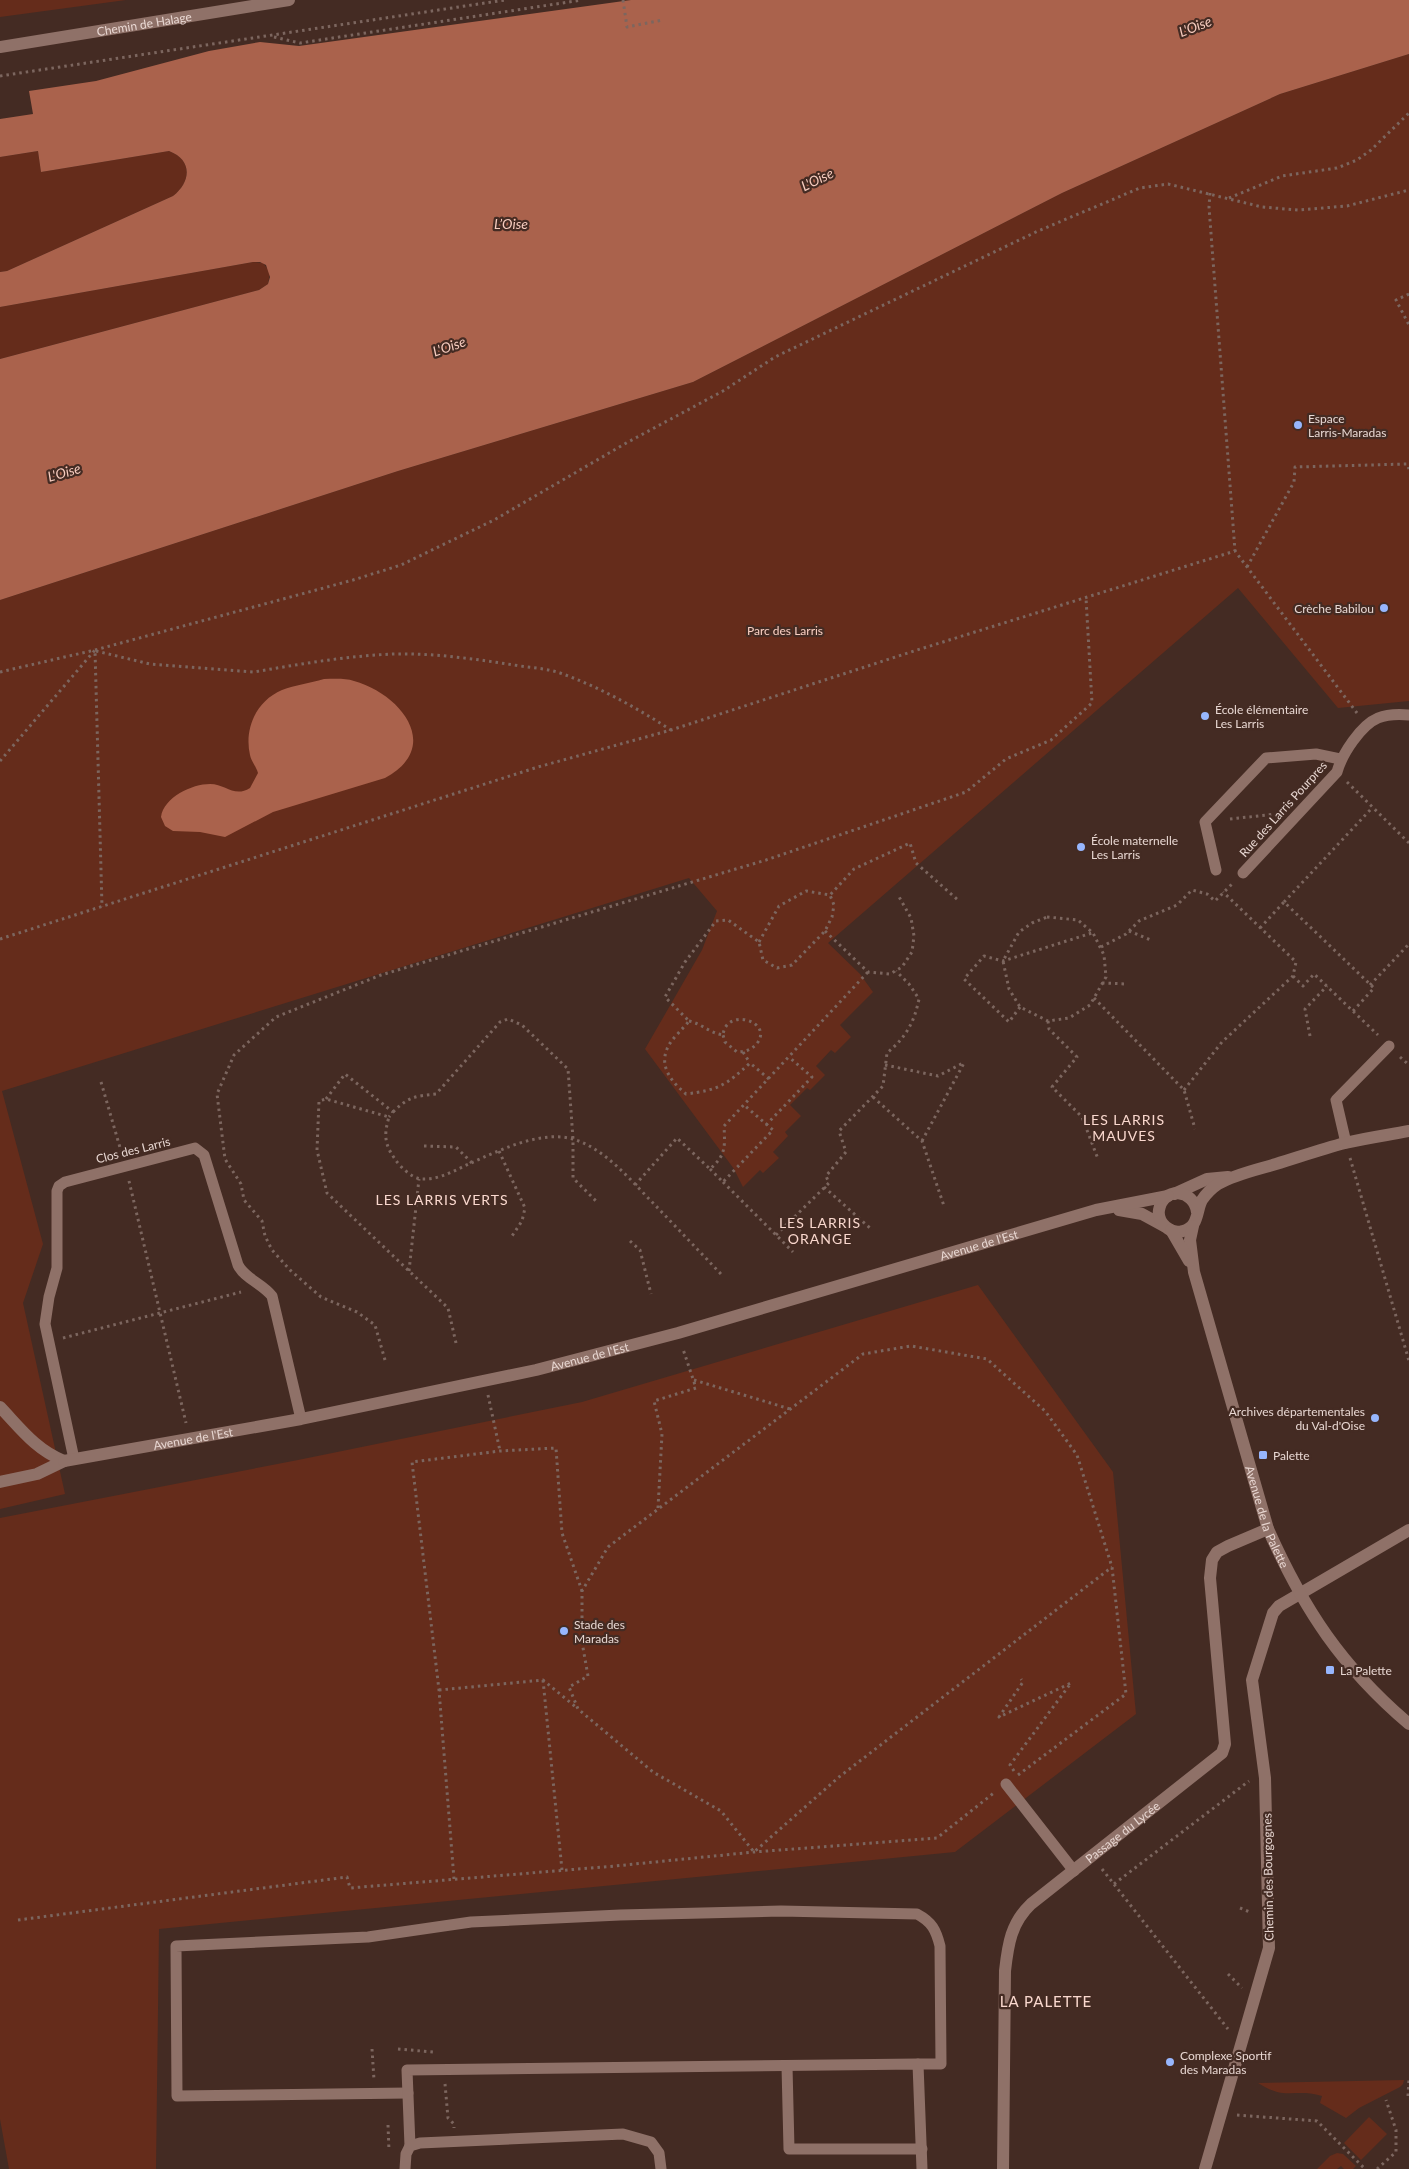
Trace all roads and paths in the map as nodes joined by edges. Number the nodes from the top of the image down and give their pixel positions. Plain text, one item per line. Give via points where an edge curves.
1 (289, 0) edge
2 (505, 0) edge
3 (582, 0) edge
4 (623, 0) edge
5 (663, 20) dead end
6 (271, 36) junction
7 (0, 47) edge
8 (0, 76) edge
9 (1409, 114) edge
10 (1409, 190) edge
11 (1210, 193) junction
12 (1228, 198) junction
13 (1409, 294) edge
14 (1409, 325) edge
15 (1409, 469) edge
16 (1235, 551) junction
17 (1247, 566) junction
18 (1086, 598) junction
19 (95, 650) junction
20 (0, 672) edge
21 (1409, 714) edge
22 (1367, 726) junction
23 (671, 730) junction
24 (1340, 759) junction
25 (0, 760) edge
26 (1337, 772) junction
27 (1372, 808) junction
28 (1301, 812) junction
29 (1204, 822) junction
30 (1409, 843) edge
31 (1216, 870) dead end
32 (1243, 873) joint
33 (1224, 892) junction
34 (830, 895) junction
35 (898, 895) dead end
36 (959, 901) dead end
37 (1284, 902) junction
38 (102, 907) junction
39 (1260, 928) junction
40 (825, 931) junction
41 (1129, 931) junction
42 (1093, 933) junction
43 (0, 939) edge
44 (1153, 941) dead end
45 (759, 942) junction
46 (1409, 944) edge
47 (1101, 947) junction
48 (1004, 961) junction
49 (896, 971) junction
50 (868, 972) junction
51 (1293, 976) junction
52 (1102, 983) junction
53 (1127, 984) dead end
54 (1370, 984) junction
55 (1327, 986) junction
56 (1094, 998) junction
57 (1020, 1007) junction
58 (1353, 1011) junction
59 (689, 1021) junction
60 (1048, 1021) junction
61 (723, 1035) junction
62 (1310, 1036) dead end
63 (1389, 1046) junction
64 (743, 1052) junction
65 (789, 1057) junction
66 (750, 1063) junction
67 (885, 1065) junction
68 (1409, 1065) edge
69 (768, 1080) junction
70 (101, 1082) dead end
71 (1184, 1090) junction
72 (873, 1097) junction
73 (326, 1098) junction
74 (744, 1105) junction
75 (393, 1112) junction
76 (389, 1117) junction
77 (766, 1124) junction
78 (1195, 1129) dead end
79 (1409, 1132) edge
80 (572, 1139) junction
81 (922, 1141) junction
82 (1346, 1143) junction
83 (424, 1146) dead end
84 (499, 1151) junction
85 (1098, 1160) dead end
86 (472, 1163) junction
87 (125, 1166) junction
88 (710, 1170) junction
89 (1231, 1177) junction
90 (420, 1179) junction
91 (723, 1182) junction
92 (635, 1186) junction
93 (824, 1187) junction
94 (1171, 1195) junction
95 (598, 1203) dead end
96 (944, 1206) dead end
97 (1104, 1209) junction
98 (1197, 1212) junction
99 (1192, 1226) junction
100 (870, 1228) dead end
101 (1168, 1228) junction
102 (776, 1235) junction
103 (512, 1236) dead end
104 (630, 1241) dead end
105 (793, 1252) dead end
106 (409, 1271) junction
107 (1194, 1272) junction
108 (721, 1274) dead end
109 (262, 1286) junction
110 (651, 1294) dead end
111 (160, 1313) junction
112 (678, 1333) junction
113 (48, 1342) junction
114 (456, 1343) dead end
115 (385, 1360) dead end
116 (1409, 1361) edge
117 (693, 1380) junction
118 (485, 1382) junction
119 (0, 1407) edge
120 (790, 1409) junction
121 (301, 1419) junction
122 (190, 1439) junction
123 (500, 1451) junction
124 (69, 1460) junction
125 (0, 1482) edge
126 (658, 1509) junction
127 (1268, 1530) junction
128 (1409, 1530) edge
129 (1112, 1567) junction
130 (582, 1592) junction
131 (1299, 1594) junction
132 (1021, 1679) dead end
133 (543, 1680) junction
134 (439, 1690) junction
135 (578, 1709) junction
136 (1409, 1724) edge
137 (1017, 1776) junction
138 (1265, 1778) junction
139 (1006, 1784) junction
140 (754, 1852) junction
141 (1092, 1856) junction
142 (562, 1870) junction
143 (1074, 1871) junction
144 (454, 1879) junction
145 (1114, 1884) junction
146 (18, 1920) dead end
147 (1245, 2035) junction
148 (398, 2049) dead end
149 (918, 2064) junction
150 (787, 2066) junction
151 (444, 2070) junction
152 (1409, 2079) edge
153 (408, 2094) junction
154 (1408, 2096) edge
155 (1386, 2100) dead end
156 (1221, 2114) junction
157 (388, 2125) dead end
158 (455, 2140) junction
159 (410, 2146) junction
160 (922, 2150) junction
161 (390, 2160) dead end
162 (405, 2169) edge
163 (661, 2169) edge
164 (922, 2169) edge
165 (1003, 2169) edge
166 (1205, 2169) edge
167 (1365, 2169) edge
168 (1377, 2169) edge

1 - 7 street, Chemin de Halage
2 - 6 path
3 - 6 path via 300,43
4 - 5 path via 627,27
6 - 8 path
9 - 12 path via 1357,160 1337,168 1282,176
10 - 12 path via 1347,206 1321,209 1281,209
11 - 12 path
11 - 16 path via 1209,217
11 - 19 path via 1168,184 1140,188 1038,231 775,357 723,391 494,520 401,565
13 - 14 path via 1396,300
15 - 17 path via 1407,464 1295,468 1294,482
16 - 17 path
16 - 18 path
17 - 22 path
18 - 23 path
18 - 115 path via 1092,703 1050,740 1006,758 966,792 766,860 381,975 276,1017 234,1055 217,1094 225,1159 241,1184 244,1200 262,1221 272,1250 290,1270 321,1298 357,1312 376,1325
19 - 20 path
19 - 23 path via 150,664 254,672 350,657 394,654 490,661 562,674 642,711
19 - 25 path
19 - 38 path
21 - 22 lane, Rue des Larris Pourpres via 1380,717
22 - 24 lane, Rue des Larris Pourpres
23 - 38 path via 538,767
24 - 26 lane, Rue des Larris Pourpres
24 - 29 lane via 1316,754 1266,758
26 - 27 path
26 - 28 lane, Rue des Larris Pourpres
27 - 30 path
27 - 37 path
28 - 29 path
28 - 32 lane, Rue des Larris Pourpres
29 - 31 lane
32 - 33 path
33 - 39 path
33 - 41 path via 1215,901 1208,894 1192,890 1177,905 1139,922
34 - 36 path via 854,869 910,843 916,863
34 - 40 path via 834,905
34 - 45 path via 806,891 779,906
35 - 49 path via 911,918 914,936 912,952
37 - 39 path
37 - 54 path
38 - 43 path
39 - 51 path via 1296,962
40 - 45 path via 792,965 777,968 763,960
40 - 50 path
41 - 44 path
41 - 47 path
42 - 47 path
42 - 48 path
42 - 48 path via 1078,920 1048,917 1032,922 1019,932
45 - 59 path via 728,920 716,922 685,962 665,997
46 - 54 path
47 - 52 path via 1106,977
48 - 57 path via 1009,989
48 - 57 path via 984,956 964,979 1009,1022
49 - 50 path via 890,974
49 - 67 path via 919,999 915,1019 901,1042 888,1053
50 - 65 path
51 - 55 path via 1303,986 1314,974
51 - 71 path via 1222,1042
52 - 53 path
52 - 56 path
54 - 58 path via 1374,988
55 - 58 path
55 - 62 path via 1305,1008
56 - 60 path via 1090,1005 1070,1018
56 - 71 path
57 - 60 path
58 - 63 path
59 - 61 path
59 - 66 path via 667,1049 665,1065 672,1082 686,1094 708,1092 728,1084
60 - 85 path via 1049,1029 1077,1057 1052,1087 1082,1117
61 - 64 path via 731,1048
61 - 64 path via 732,1021 740,1018 754,1023 761,1034 758,1042
63 - 68 path
63 - 82 lane via 1336,1100
64 - 66 path
65 - 69 path
65 - 77 path via 812,1077
66 - 69 path
67 - 72 path via 883,1086
67 - 81 path via 938,1076 964,1063
69 - 74 path
70 - 87 path
71 - 78 path
72 - 81 path
72 - 93 path via 839,1131 846,1152 826,1176 828,1183
73 - 75 path via 345,1074
73 - 76 path
73 - 106 path via 318,1106 317,1150 327,1193
74 - 77 path
74 - 88 path via 724,1126 725,1144 720,1160
75 - 76 path
75 - 80 path via 406,1100 436,1094 500,1022 508,1019 522,1025 568,1069
76 - 90 path via 384,1132 386,1146 402,1168
77 - 91 path via 772,1130
79 - 82 street, Avenue de l'Est
80 - 84 path via 556,1136 515,1144
80 - 92 path via 595,1149
80 - 95 path via 572,1178
81 - 96 path
82 - 89 street, Avenue de l'Est
82 - 116 path
83 - 86 path via 456,1147
84 - 86 path
84 - 103 path via 525,1208 522,1221
86 - 90 path via 442,1177
87 - 109 lane, Clos des Larris via 195,1148 201,1151 238,1265
87 - 111 path
87 - 113 lane, Clos des Larris via 59,1186 57,1268 49,1297
88 - 91 path
88 - 92 path via 677,1138
89 - 94 street, Avenue de l'Est via 1207,1179
89 - 98 street, Avenue de l'Est via 1207,1194
90 - 106 path
91 - 102 path
92 - 108 path
93 - 100 path
93 - 102 path
94 - 97 street, Avenue de l'Est
94 - 98 street via 1179,1193 1190,1197
94 - 101 street via 1159,1210 1159,1216
97 - 101 street, Avenue de l'Est via 1142,1214
97 - 112 street, Avenue de l'Est
98 - 99 street
99 - 101 street via 1180,1232
99 - 107 street, Avenue de la Palette via 1190,1240
101 - 107 street, Avenue de la Palette via 1180,1242
102 - 105 path
104 - 110 path via 640,1250
106 - 114 path via 448,1308
107 - 127 street, Avenue de la Palette
109 - 111 path
109 - 121 lane, Clos des Larris via 272,1296
111 - 113 path
111 - 122 path
112 - 117 path
112 - 118 street, Avenue de l'Est
113 - 124 lane, Clos des Larris
117 - 120 path
117 - 126 path via 696,1388 654,1401 662,1434
118 - 121 street, Avenue de l'Est
118 - 123 path
119 - 124 street via 44,1452
120 - 126 path
120 - 129 path via 863,1354 911,1346 987,1359 1045,1411 1077,1455
121 - 122 street, Avenue de l'Est
122 - 124 street, Avenue de l'Est
123 - 130 path via 556,1448 562,1533
123 - 134 path via 412,1462
124 - 125 street, Avenue de l'Est via 37,1474
126 - 130 path via 608,1547
127 - 131 street, Avenue de la Palette
127 - 141 street, Passage du Lycée via 1221,1549 1212,1560 1210,1578 1225,1744 1222,1753
128 - 131 street, Chemin des Bourgognes
129 - 137 path via 1126,1694
129 - 140 path via 839,1777
130 - 135 path via 582,1642 588,1676 569,1687
131 - 136 street, Avenue de la Palette via 1312,1616 1363,1681
131 - 138 street, Chemin des Bourgognes via 1274,1610 1253,1673
132 - 137 path via 1023,1682 999,1717 1071,1683 1010,1765
133 - 134 path
133 - 135 path
133 - 142 path
134 - 144 path
135 - 140 path via 653,1772 721,1811
137 - 139 path
138 - 145 path via 1251,1779
138 - 147 street, Chemin des Bourgognes via 1269,1948
139 - 140 path via 936,1838
139 - 143 lane
140 - 142 path
141 - 143 street, Passage du Lycée
141 - 145 path
142 - 144 path
143 - 165 street, Passage du Lycée via 1022,1912 1008,1949
144 - 146 path via 350,1888 347,1876
145 - 147 path via 1230,2032
147 - 156 street, Chemin des Bourgognes
148 - 151 path via 443,2052
149 - 150 lane
149 - 153 lane via 941,2064 941,2054 940,1946 937,1932 929,1920 917,1914 781,1911 610,1915 471,1922 368,1936 176,1946 177,2096
149 - 160 lane
150 - 151 lane
150 - 160 lane via 789,2149
151 - 153 lane via 407,2070
151 - 158 path via 448,2118 454,2124
152 - 154 path
153 - 159 lane
155 - 168 path via 1396,2130 1396,2152
156 - 166 street, Chemin des Bourgognes
156 - 167 path via 1317,2121
157 - 161 path
158 - 159 lane
158 - 163 lane via 623,2134 651,2142 658,2153
159 - 162 lane
160 - 164 lane

